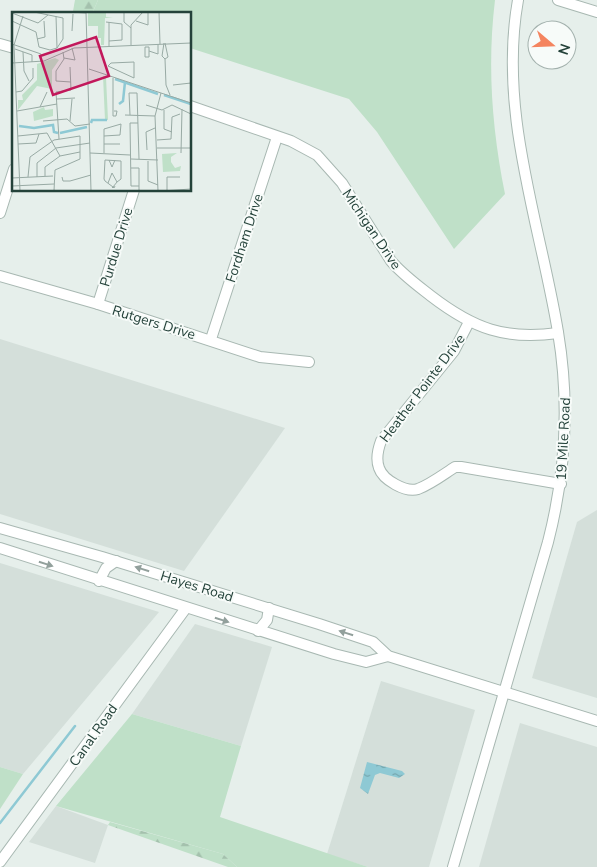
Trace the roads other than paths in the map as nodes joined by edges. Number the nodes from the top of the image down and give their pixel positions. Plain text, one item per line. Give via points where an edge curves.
1 (518, 0) edge
2 (558, 0) edge
3 (597, 12) edge
4 (191, 106) edge
5 (277, 137) junction
6 (12, 175) edge
7 (134, 191) edge
8 (0, 213) edge
9 (0, 276) edge
10 (98, 304) junction
11 (469, 322) junction
12 (558, 333) junction
13 (211, 340) junction
14 (309, 362) dead end
15 (561, 484) junction
16 (0, 528) edge
17 (0, 548) edge
18 (116, 561) junction
19 (99, 581) junction
20 (186, 608) junction
21 (269, 608) junction
22 (258, 631) junction
23 (388, 656) junction
24 (505, 691) junction
25 (597, 721) edge
26 (0, 862) edge
27 (453, 867) edge

1 - 12 street, 19 Mile Road via 513,57 516,118
2 - 3 street
4 - 5 street, Michigan Drive
5 - 11 street, Michigan Drive via 304,147 330,168 390,261
5 - 13 street, Fordham Drive
6 - 8 street
7 - 10 street, Purdue Drive
9 - 10 street, Rutgers Drive
10 - 13 street, Rutgers Drive
11 - 12 street, Michigan Drive via 509,334 536,336
11 - 15 street, Heather Pointe Drive via 454,351 381,441 379,468 387,478 409,490 417,489 455,467
12 - 15 street, 19 Mile Road via 566,419
13 - 14 street, Rutgers Drive via 260,357
15 - 24 street, 19 Mile Road via 548,542
16 - 18 street, Hayes Road
17 -> 19 street, Hayes Road
18 - 19 street via 106,568
21 -> 18 street, Hayes Road
19 - 20 street, Hayes Road
20 -> 22 street, Hayes Road
20 - 26 street, Canal Road
21 - 22 street via 267,620
23 -> 21 street, Hayes Road via 372,642
22 - 23 street, Hayes Road via 366,662
23 - 24 street, Hayes Road
24 - 25 street, Hayes Road
24 - 27 street, 19 Mile Road

